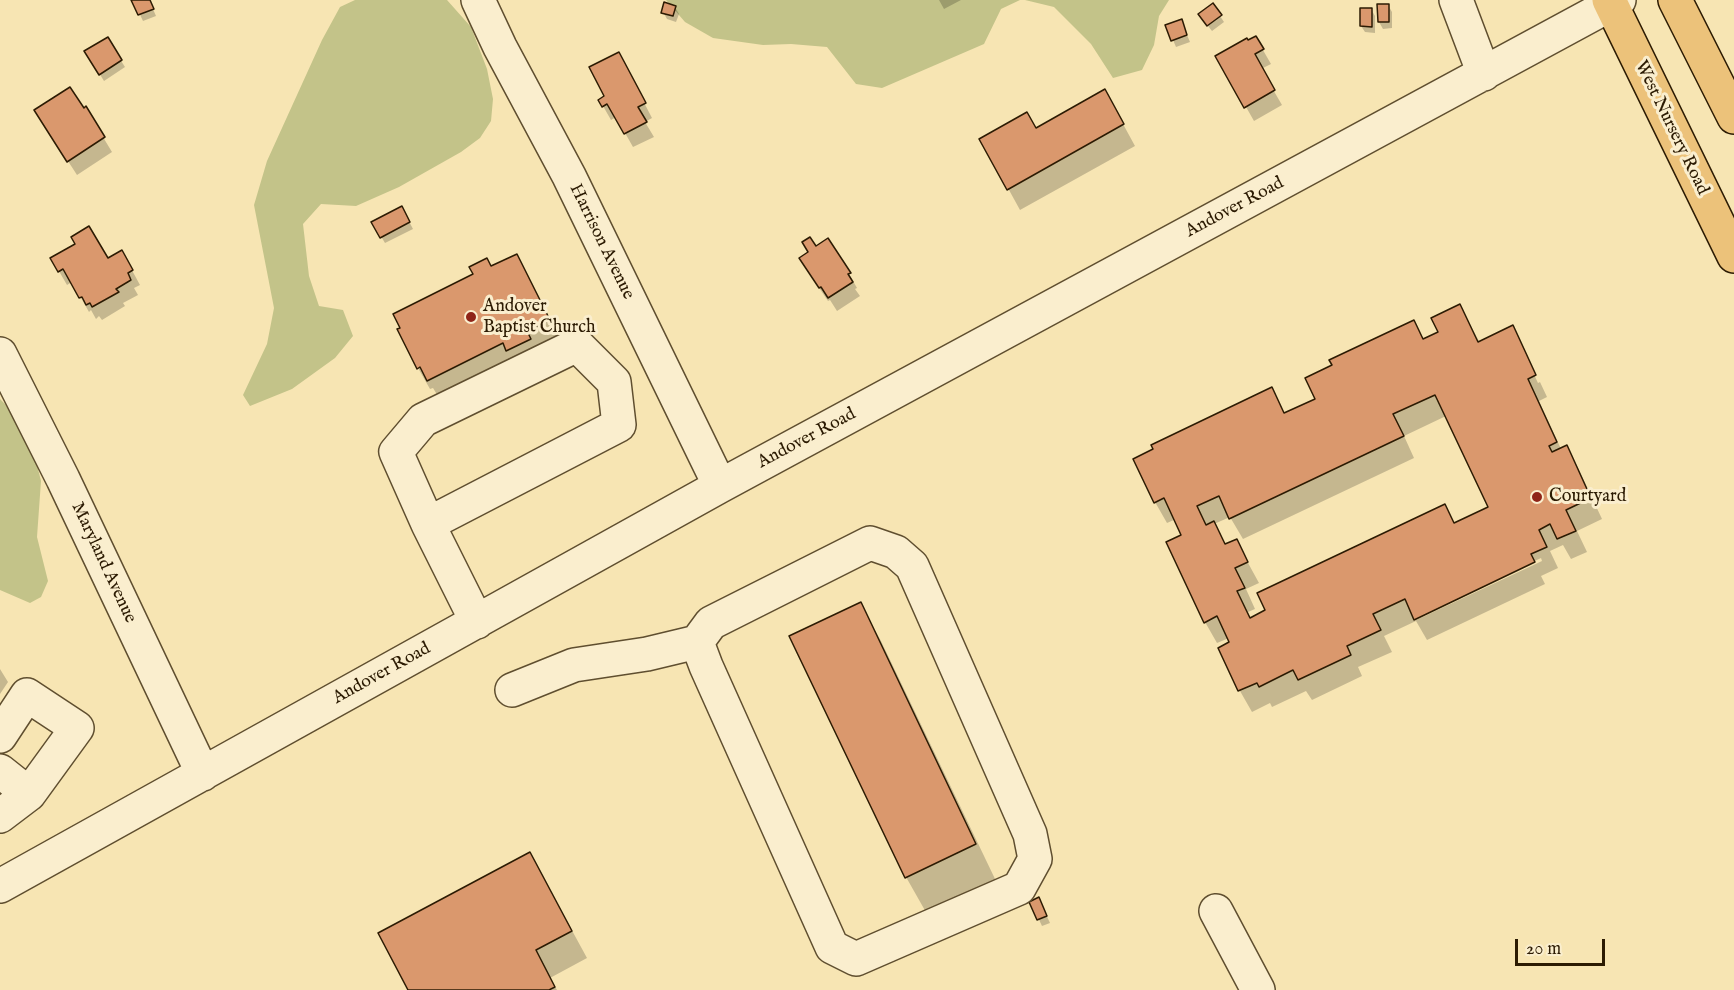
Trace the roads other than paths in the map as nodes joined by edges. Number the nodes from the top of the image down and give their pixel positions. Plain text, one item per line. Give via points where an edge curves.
1 (478, 0) edge
2 (1456, 0) edge
3 (1675, 0) edge
4 (1613, 1) edge
5 (1484, 74) junction
6 (1734, 117) edge
7 (1734, 256) edge
8 (0, 354) edge
9 (720, 486) junction
10 (428, 524) junction
11 (477, 622) junction
12 (697, 642) junction
13 (512, 690) dead end
14 (0, 736) edge
15 (0, 771) edge
16 (203, 774) junction
17 (29, 794) junction
18 (0, 816) edge
19 (0, 886) edge
20 (1216, 911) dead end
21 (1258, 990) edge

1 - 9 street, Harrison Avenue via 569,176
2 - 5 street
3 - 6 main road
4 - 5 street, Andover Road
4 - 7 main road, West Nursery Road
5 - 9 street, Andover Road
8 - 16 street, Maryland Avenue
9 - 11 street, Andover Road
10 - 10 street via 396,452 423,420 577,345 614,382 619,425
10 - 11 street
11 - 16 street, Andover Road
12 - 12 street via 832,947 856,959 1019,888 1035,859 1030,834 912,566 896,552 870,543 711,623
12 - 13 street via 647,654 574,664
14 - 17 street via 27,695 77,728
15 - 17 street
16 - 19 street, Andover Road
17 - 18 street
20 - 21 street

